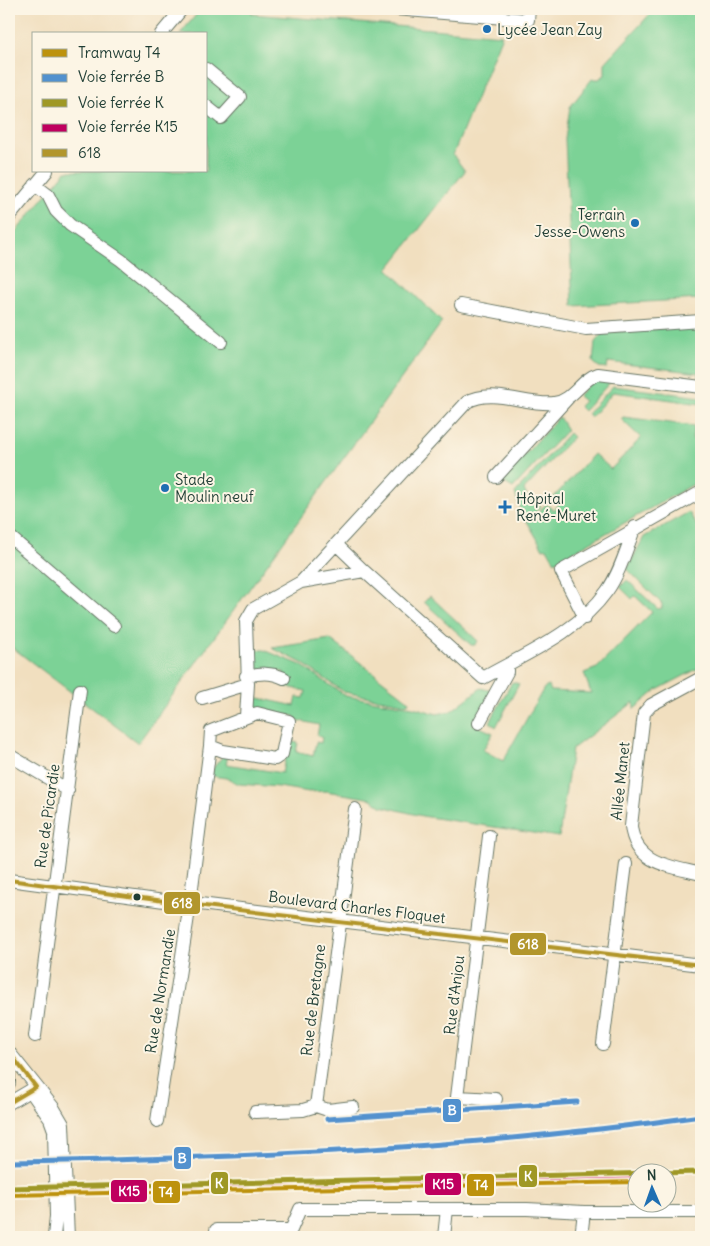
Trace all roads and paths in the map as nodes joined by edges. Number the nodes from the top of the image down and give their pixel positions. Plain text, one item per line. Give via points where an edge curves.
1 (182, 9) edge
2 (395, 9) edge
3 (529, 9) edge
4 (163, 32) edge
5 (208, 71) edge
6 (208, 108) edge
7 (46, 172) edge
8 (35, 185) junction
9 (9, 217) edge
10 (461, 305) dead end
11 (701, 321) edge
12 (222, 342) dead end
13 (701, 387) edge
14 (570, 396) junction
15 (496, 477) dead end
16 (701, 492) edge
17 (635, 527) junction
18 (9, 536) edge
19 (336, 544) junction
20 (364, 571) junction
21 (302, 582) junction
22 (585, 618) junction
23 (114, 626) dead end
24 (507, 664) junction
25 (284, 678) dead end
26 (701, 678) edge
27 (247, 680) junction
28 (80, 690) dead end
29 (202, 698) dead end
30 (246, 716) junction
31 (480, 723) dead end
32 (210, 746) junction
33 (9, 755) edge
34 (68, 790) junction
35 (356, 808) dead end
36 (489, 836) dead end
37 (626, 864) dead end
38 (701, 874) edge
39 (9, 880) edge
40 (54, 885) junction
41 (190, 903) junction
42 (340, 922) junction
43 (478, 937) junction
44 (614, 954) junction
45 (701, 965) edge
46 (35, 1036) dead end
47 (603, 1044) dead end
48 (9, 1052) edge
49 (9, 1066) edge
50 (9, 1075) edge
51 (9, 1083) edge
52 (33, 1089) junction
53 (496, 1099) dead end
54 (9, 1103) edge
55 (316, 1106) junction
56 (353, 1107) dead end
57 (255, 1112) dead end
58 (157, 1120) dead end
59 (447, 1209) junction
60 (584, 1212) junction
61 (701, 1212) edge
62 (216, 1230) dead end
63 (266, 1234) edge
64 (57, 1236) edge
65 (444, 1237) edge
66 (581, 1237) edge

1 - 4 street
2 - 3 street via 528,20
5 - 6 street via 240,96 221,118
7 - 8 street
8 - 9 street
8 - 12 street via 48,195 56,211 70,225 121,260
10 - 11 street via 586,329
13 - 14 street via 598,374 588,378
14 - 15 street
14 - 19 street via 551,403 484,396 467,402
16 - 17 street
17 - 22 street via 609,589
17 - 22 street via 561,571
18 - 23 street
19 - 20 street
19 - 21 street
20 - 21 street
20 - 24 street via 483,678
21 - 27 street via 253,609 246,621
22 - 24 street
24 - 31 street via 507,672
25 - 27 street via 261,673
26 - 38 street, Allée Manet via 651,705 644,713 631,826 632,840 642,854 665,865
27 - 29 street
27 - 30 street
28 - 34 street, Rue de Picardie
30 - 32 street, Rue de Normandie via 211,731
30 - 32 street via 257,713 289,720 282,754 275,760
32 - 41 street, Rue de Normandie
33 - 34 street
34 - 40 street, Rue de Picardie
35 - 42 street, Rue de Bretagne
36 - 43 street, Rue d'Anjou
37 - 44 street
39 - 40 street, Boulevard Charles Floquet
40 - 41 street, Boulevard Charles Floquet
40 - 46 street, Rue de Picardie
41 - 42 street, Boulevard Charles Floquet
41 - 58 street, Rue de Normandie
42 - 43 street, Boulevard Charles Floquet
42 - 55 street, Rue de Bretagne
43 - 44 street, Boulevard Charles Floquet
43 - 53 street, Rue d'Anjou via 457,1097
44 - 45 street, Boulevard Charles Floquet
44 - 47 street
48 - 52 street
49 - 52 street
50 - 51 street
52 - 54 street
52 - 64 street via 57,1113 62,1214
55 - 56 street via 328,1110
55 - 57 street via 304,1110
59 - 60 street
59 - 63 street via 300,1209 291,1230
59 - 65 street
60 - 61 street
60 - 66 street
62 - 63 street

